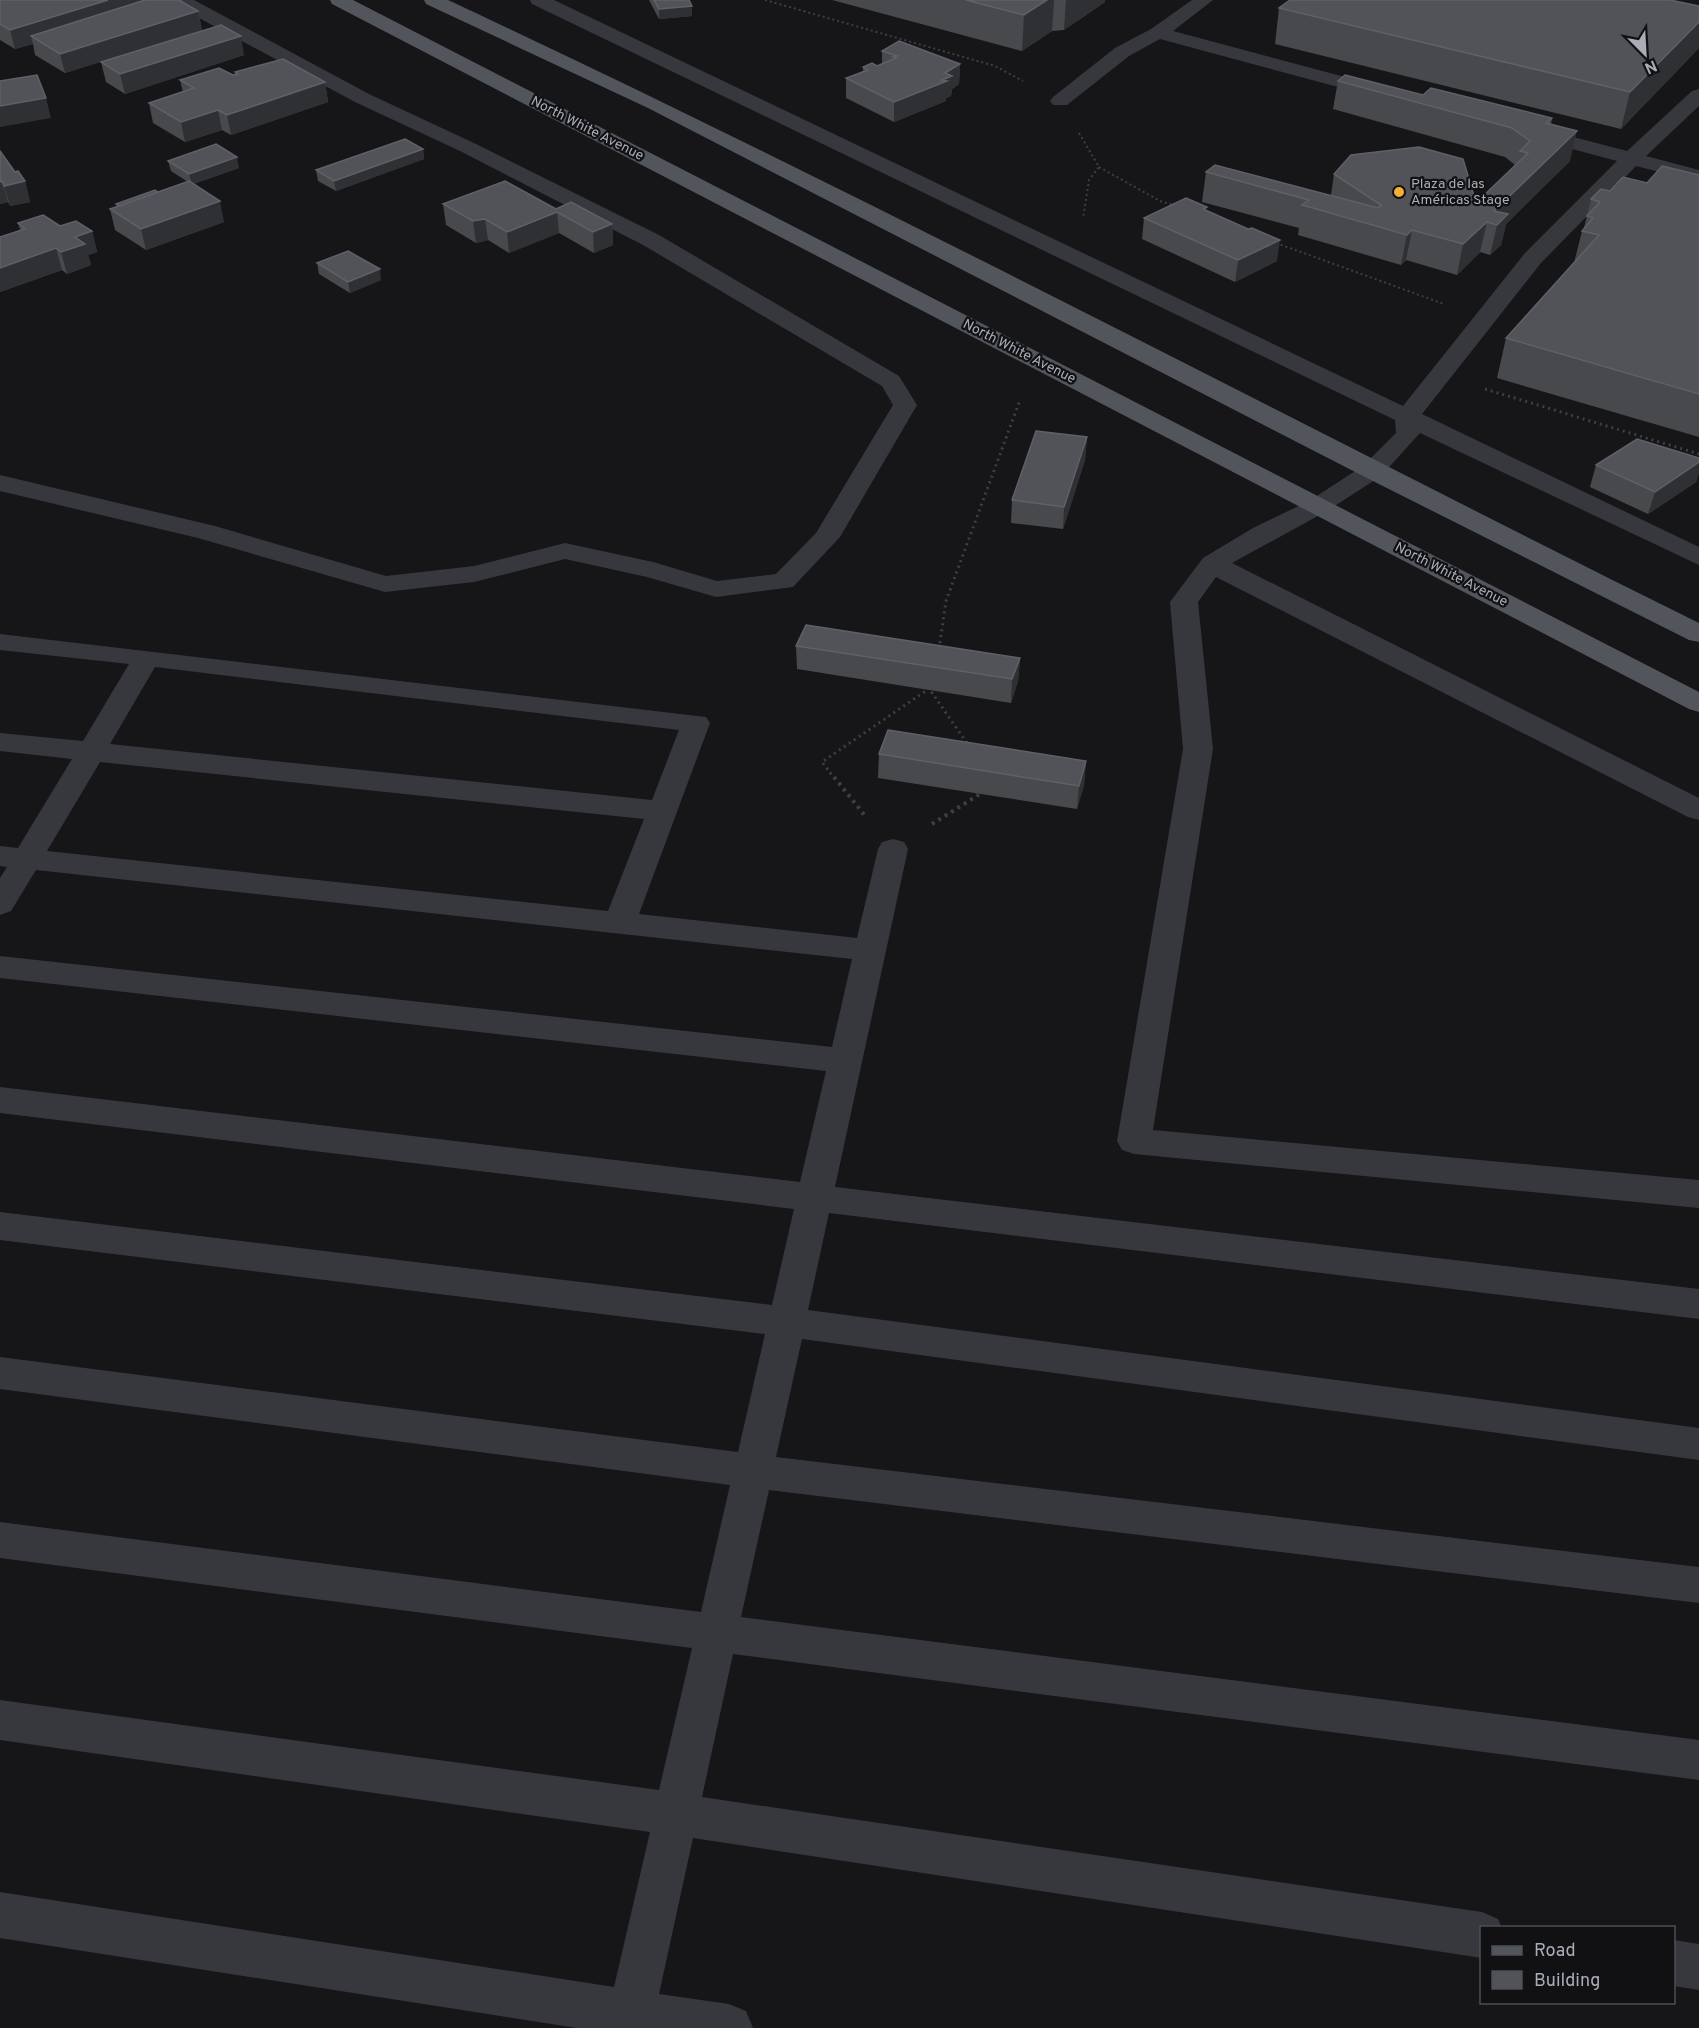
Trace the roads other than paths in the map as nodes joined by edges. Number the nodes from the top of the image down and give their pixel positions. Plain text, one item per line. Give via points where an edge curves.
1 (180, 0) edge
2 (339, 0) edge
3 (433, 0) edge
4 (539, 0) edge
5 (1204, 0) edge
6 (1158, 33) junction
7 (1699, 95) edge
8 (1400, 97) edge
9 (1060, 101) road end
10 (1516, 128) edge
11 (1631, 159) junction
12 (1699, 176) edge
13 (1408, 425) junction
14 (1372, 471) junction
15 (0, 483) edge
16 (1318, 506) junction
17 (1699, 556) edge
18 (1212, 564) junction
19 (1699, 633) edge
20 (0, 642) edge
21 (147, 658) junction
22 (1699, 703) edge
23 (0, 742) edge
24 (91, 751) junction
25 (1699, 810) edge
26 (662, 811) junction
27 (893, 849) road end
28 (13, 857) edge
29 (0, 904) edge
30 (620, 922) junction
31 (870, 950) junction
32 (0, 967) edge
33 (845, 1061) junction
34 (0, 1100) edge
35 (1699, 1194) edge
36 (814, 1198) junction
37 (0, 1226) edge
38 (1699, 1304) edge
39 (786, 1322) junction
40 (0, 1373) edge
41 (1699, 1444) edge
42 (753, 1471) junction
43 (0, 1540) edge
44 (1699, 1585) edge
45 (716, 1634) junction
46 (0, 1720) edge
47 (1699, 1760) edge
48 (676, 1814) junction
49 (0, 1916) edge
50 (1480, 1935) edge
51 (1675, 1963) edge
52 (1699, 1967) edge
53 (630, 2020) edge
54 (729, 2028) edge

1 - 15 street via 362,98 651,240 891,381 905,405 828,537 784,581 716,589 565,550 474,574 385,584 206,532
2 - 16 main road, North White Avenue
3 - 14 main road via 655,104
4 - 13 street
5 - 6 street
6 - 8 street
6 - 9 street via 1122,52
7 - 11 street
10 - 11 street
11 - 12 street
11 - 13 street via 1533,258 1438,374
13 - 14 street
13 - 17 street
14 - 16 street
14 - 19 main road
16 - 18 street
16 - 22 main road, North White Avenue
18 - 25 street
18 - 35 street via 1184,602 1198,749 1134,1141
20 - 21 street
21 - 24 street
21 - 26 street via 696,723
23 - 24 street
24 - 26 street
24 - 28 street
26 - 30 street
27 - 31 street
28 - 29 street
28 - 30 street
30 - 31 street
31 - 33 street
32 - 33 street
33 - 36 street
34 - 36 street
36 - 38 street
36 - 39 street
37 - 39 street
39 - 41 street
39 - 42 street
40 - 42 street
42 - 44 street
42 - 45 street
43 - 45 street
45 - 47 street
45 - 48 street
46 - 48 street
48 - 50 street
48 - 53 street
49 - 53 street
51 - 52 street
53 - 54 street

